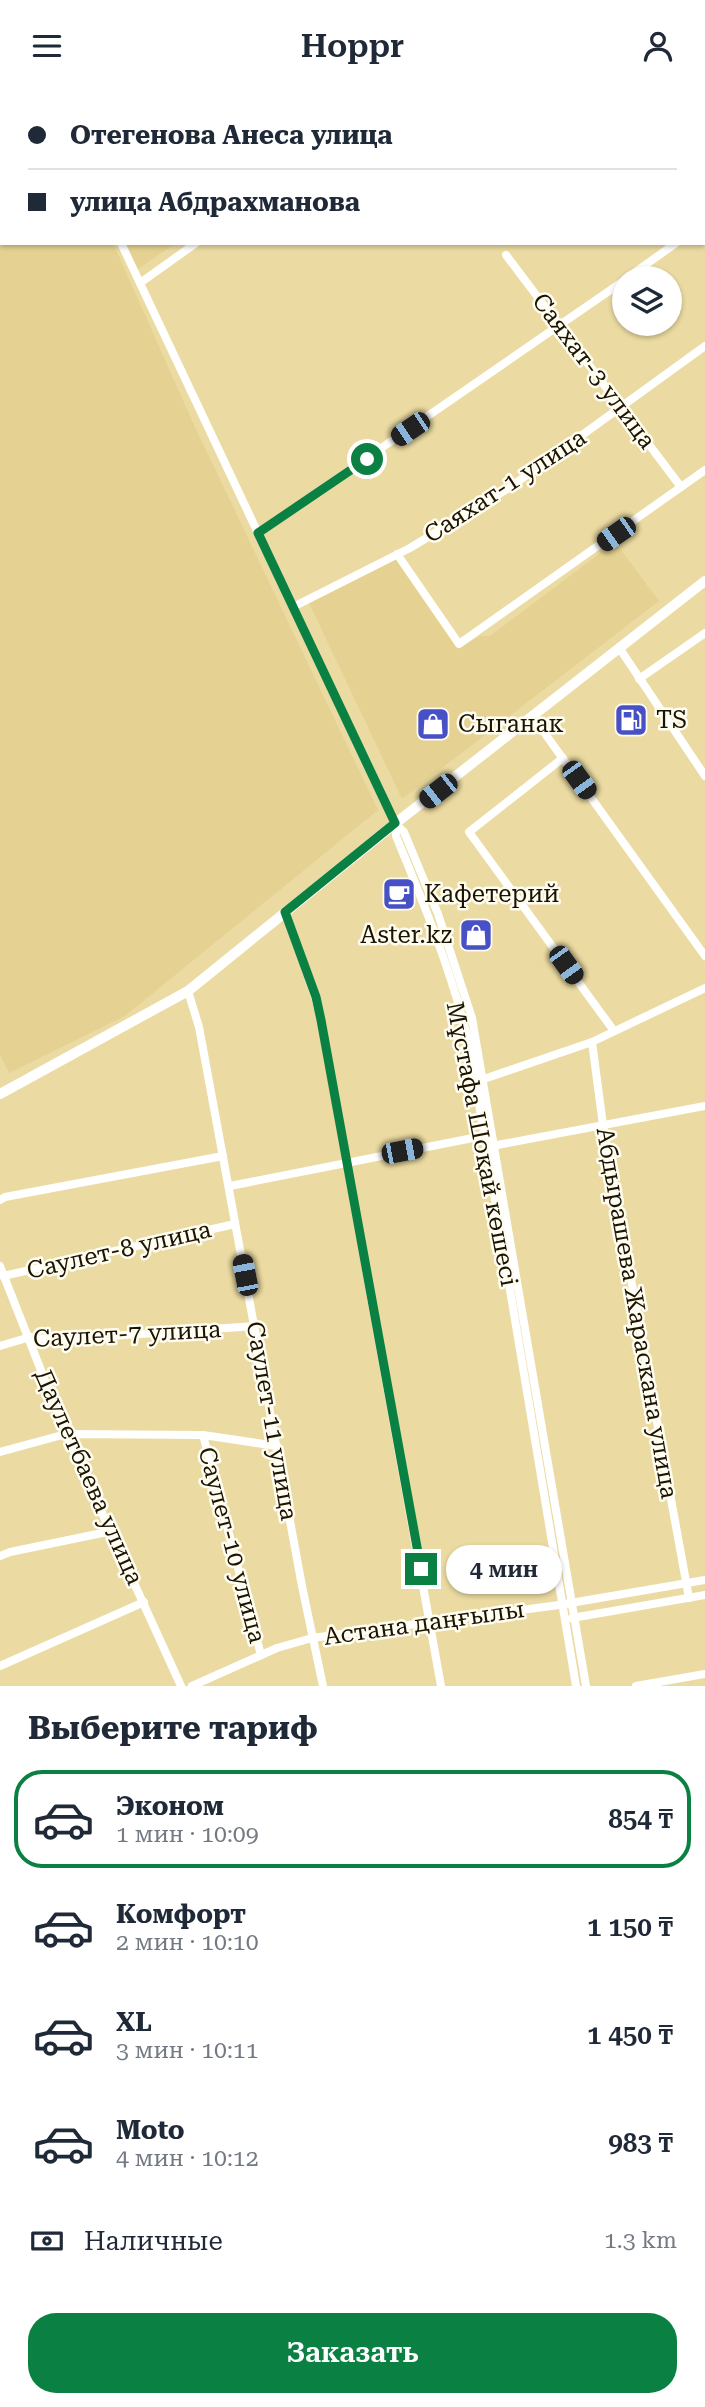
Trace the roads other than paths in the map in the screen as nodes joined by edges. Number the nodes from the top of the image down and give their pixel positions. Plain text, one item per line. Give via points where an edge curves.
1 (122, 245) edge
2 (193, 245) edge
3 (673, 245) edge
4 (506, 255) dead end
5 (644, 266) edge
6 (139, 283) junction
7 (612, 289) edge
8 (559, 326) junction
9 (705, 346) edge
10 (622, 408) junction
11 (705, 470) edge
12 (681, 487) junction
13 (258, 533) junction
14 (397, 554) junction
15 (705, 581) edge
16 (293, 607) junction
17 (705, 633) edge
18 (620, 649) junction
19 (639, 679) junction
20 (533, 717) junction
21 (563, 758) junction
22 (705, 775) edge
23 (395, 823) junction
24 (285, 912) junction
25 (705, 957) edge
26 (705, 989) edge
27 (188, 991) junction
28 (614, 1031) junction
29 (592, 1042) junction
30 (484, 1079) junction
31 (1, 1090) edge
32 (705, 1106) edge
33 (603, 1125) junction
34 (488, 1135) junction
35 (490, 1146) junction
36 (223, 1156) junction
37 (348, 1161) junction
38 (230, 1186) junction
39 (0, 1201) edge
40 (235, 1224) junction
41 (0, 1266) edge
42 (3, 1276) junction
43 (255, 1326) junction
44 (30, 1337) junction
45 (0, 1346) edge
46 (66, 1434) junction
47 (203, 1435) junction
48 (277, 1446) junction
49 (0, 1452) edge
50 (112, 1531) junction
51 (0, 1556) edge
52 (705, 1580) edge
53 (686, 1584) junction
54 (705, 1595) edge
55 (689, 1598) junction
56 (144, 1602) junction
57 (567, 1604) junction
58 (570, 1618) junction
59 (430, 1623) junction
60 (313, 1638) junction
61 (261, 1655) junction
62 (0, 1666) edge
63 (705, 1675) edge
64 (181, 1686) edge
65 (192, 1686) edge
66 (323, 1686) edge
67 (441, 1686) edge
68 (576, 1686) edge
69 (586, 1686) edge
70 (636, 1686) edge

1 - 6 street
2 - 6 street
3 - 5 street
4 - 8 street, Саяхат-3 улица
6 - 13 street
7 - 8 street
8 - 10 street, Саяхат-3 улица
8 - 13 street
9 - 10 street, Саяхат-1 улица
10 - 12 street, Саяхат-3 улица
10 - 14 street, Саяхат-1 улица via 509,488
11 - 12 street
12 - 14 street via 458,644
13 - 16 street
14 - 16 street, Саяхат-1 улица
15 - 18 main road
16 - 23 street
17 - 19 street
18 - 19 street
18 - 20 main road
19 - 22 street
20 - 21 street
20 - 23 main road
21 - 25 street
21 - 28 street via 469,832
23 - 24 main road
23 - 30 street, Мұстафа Шоқай көшесі via 404,832 438,914 472,1018
23 - 34 street, Мұстафа Шоқай көшесі via 463,1021
24 - 27 main road
24 - 37 street via 316,997
26 - 28 street
27 - 31 main road
27 - 36 street, Саулет-11 улица
28 - 29 street
29 - 30 street
29 - 33 street, Абдырашева Жараскана улица
30 - 34 street, Мұстафа Шоқай көшесі
32 - 33 street
33 - 35 street
33 - 53 street, Абдырашева Жараскана улица
34 - 35 street, Мұстафа Шоқай көшесі
34 - 37 street
35 - 57 street, Мұстафа Шоқай көшесі
36 - 38 street, Саулет-11 улица
36 - 39 street
37 - 38 street
37 - 59 street
38 - 40 street, Саулет-11 улица
40 - 42 street, Саулет-8 улица
40 - 43 street, Саулет-11 улица
41 - 42 street, Даулетбаева улица
42 - 44 street, Даулетбаева улица
43 - 44 street, Саулет-7 улица via 54,1340
43 - 48 street, Саулет-11 улица
44 - 45 street, Саулет-7 улица
44 - 46 street, Даулетбаева улица
46 - 47 street
46 - 49 street
46 - 50 street, Даулетбаева улица
47 - 48 street
47 - 61 street, Саулет-10 улица
48 - 60 street, Саулет-11 улица
50 - 51 street
50 - 56 street, Даулетбаева улица
52 - 53 street, Астана даңғылы
53 - 55 street, Абдырашева Жараскана улица
53 - 57 street, Астана даңғылы
54 - 55 street
55 - 58 street
56 - 62 street
56 - 64 street, Даулетбаева улица
57 - 58 street, Мұстафа Шоқай көшесі
57 - 59 street, Астана даңғылы
58 - 68 street, Мұстафа Шоқай көшесі
58 - 69 street, Мұстафа Шоқай көшесі
59 - 60 street, Астана даңғылы
59 - 67 street
60 - 61 street, Астана даңғылы
60 - 66 street, Саулет-11 улица
61 - 65 street, Астана даңғылы
63 - 70 street

